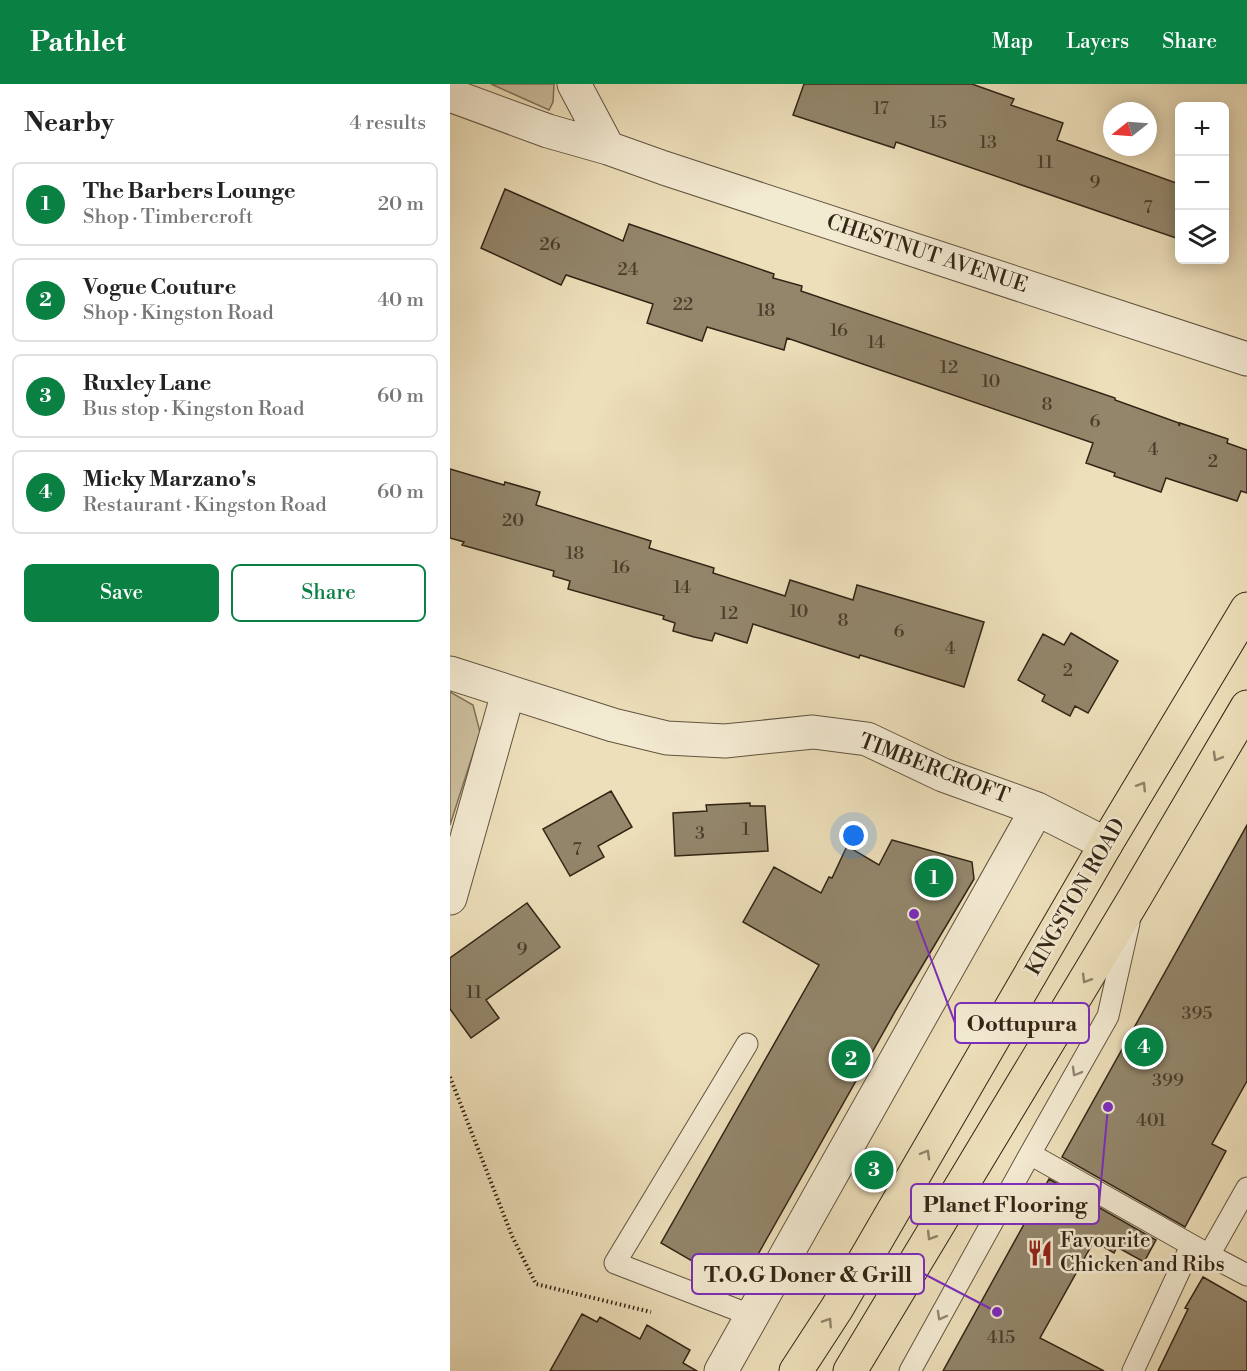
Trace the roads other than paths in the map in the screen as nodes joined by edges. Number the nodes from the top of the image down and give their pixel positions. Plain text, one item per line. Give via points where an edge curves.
1 (574, 84) edge
2 (450, 95) edge
3 (608, 148) junction
4 (1247, 359) edge
5 (1247, 609) edge
6 (450, 673) edge
7 (508, 693) junction
8 (1247, 707) edge
9 (1037, 808) junction
10 (1106, 844) junction
11 (450, 898) edge
12 (1134, 899) junction
13 (747, 1044) dead end
14 (1030, 1154) junction
15 (1247, 1188) edge
16 (1200, 1250) junction
17 (1247, 1275) edge
18 (753, 1316) junction
19 (721, 1371) edge
20 (796, 1371) edge
21 (850, 1371) edge
22 (910, 1371) edge
23 (1133, 1371) edge

1 - 3 street
2 - 3 street, CHESTNUT AVENUE
3 - 4 street, CHESTNUT AVENUE
10 -> 5 highway, KINGSTON ROAD
6 - 7 street, TIMBERCROFT
7 - 9 street, TIMBERCROFT via 667,738 725,741 813,732 867,739 943,775
7 - 11 street
8 -> 12 highway
9 - 10 street, TIMBERCROFT
9 - 18 street
20 -> 10 highway, KINGSTON ROAD via 843,1298
12 -> 14 lane via 1108,1016
12 -> 21 highway
13 - 18 lane via 615,1263
14 - 16 lane
14 -> 22 lane
15 - 16 lane
16 - 17 lane
16 - 23 lane
18 - 19 street

